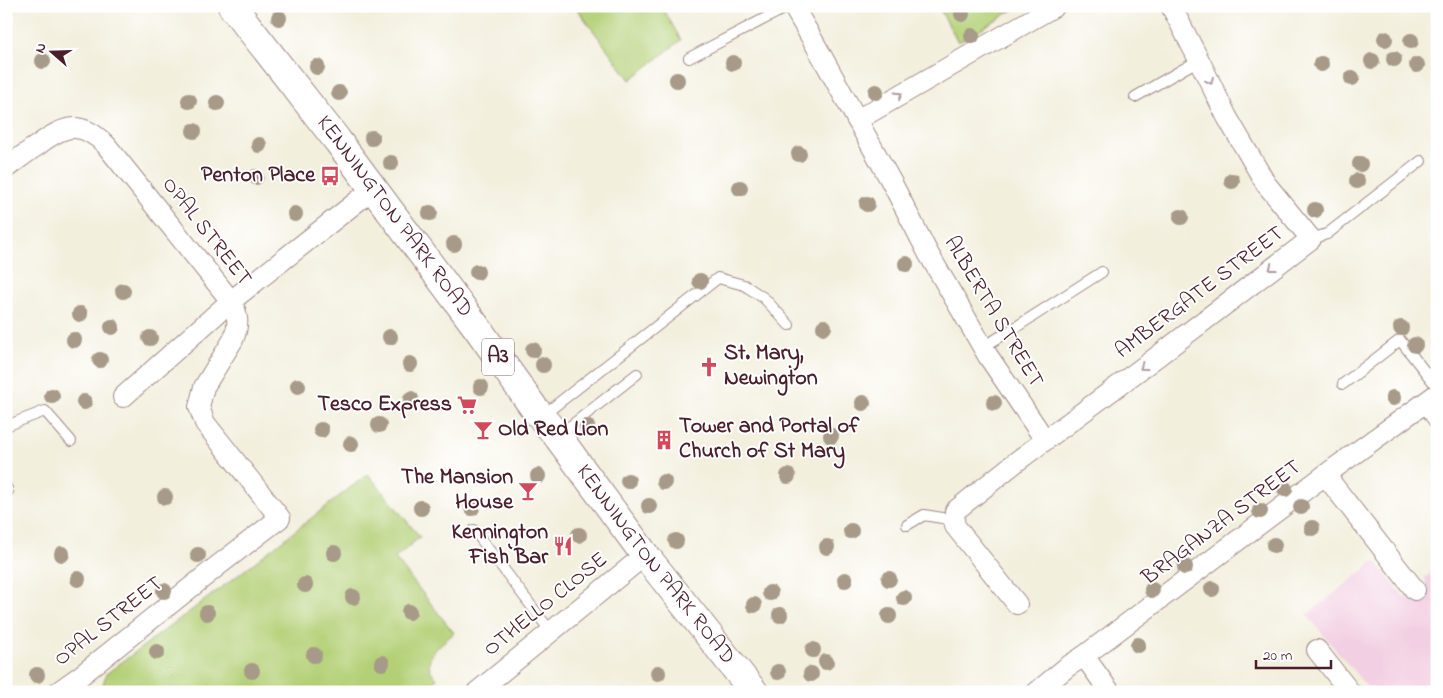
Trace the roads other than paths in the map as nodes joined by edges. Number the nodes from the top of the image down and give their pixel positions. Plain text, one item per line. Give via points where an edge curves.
1 (232, 6) edge
2 (789, 6) edge
3 (793, 6) edge
4 (1055, 6) edge
5 (1171, 6) edge
6 (689, 58) dead end
7 (1200, 60) junction
8 (1135, 97) dead end
9 (857, 120) junction
10 (1422, 161) dead end
11 (6, 168) edge
12 (373, 189) junction
13 (1311, 238) junction
14 (1102, 272) dead end
15 (231, 301) junction
16 (789, 326) dead end
17 (983, 346) junction
18 (637, 374) dead end
19 (1343, 384) dead end
20 (1437, 387) edge
21 (123, 397) dead end
22 (1429, 400) edge
23 (6, 426) edge
24 (1437, 426) edge
25 (549, 427) junction
26 (1045, 440) junction
27 (71, 441) dead end
28 (1325, 475) junction
29 (954, 520) junction
30 (907, 525) dead end
31 (474, 530) dead end
32 (645, 555) junction
33 (1415, 590) dead end
34 (1017, 604) dead end
35 (551, 632) junction
36 (1317, 650) dead end
37 (1084, 656) junction
38 (58, 692) edge
39 (477, 692) edge
40 (754, 692) edge
41 (1036, 692) edge
42 (1110, 692) edge
43 (1350, 692) edge

1 - 12 highway, KENNINGTON PARK ROAD / A3
2 - 6 lane
3 - 9 street, ALBERTA STREET
9 -> 4 street
5 - 7 street, AMBERGATE STREET
7 - 8 lane
7 -> 13 street, AMBERGATE STREET via 1240,141 1266,184
9 - 17 street, ALBERTA STREET via 928,253
10 - 13 lane via 1327,234
11 - 15 street, OPAL STREET via 60,130 78,128 93,133
12 - 15 street
12 - 25 highway, KENNINGTON PARK ROAD / A3
13 -> 26 street, AMBERGATE STREET
14 - 17 lane
15 - 21 street
15 - 38 street, OPAL STREET via 236,309 236,333 204,387 199,407 205,423 280,518
16 - 25 lane via 764,298 744,284 718,278
17 - 26 street, ALBERTA STREET
18 - 25 lane
19 - 20 lane via 1400,340
22 - 24 lane
22 - 28 street, BRAGANZA STREET
23 - 27 lane via 45,411
25 - 32 highway, KENNINGTON PARK ROAD / A3
26 - 29 street via 955,511
28 - 33 street
28 - 37 street, BRAGANZA STREET
29 - 30 lane via 924,515
29 - 34 street via 955,526
31 - 35 lane
32 - 35 street, OTHELLO CLOSE
32 - 40 highway, KENNINGTON PARK ROAD / A3
35 - 39 street, OTHELLO CLOSE
36 - 43 street
37 - 41 street, BRAGANZA STREET
37 - 42 street

